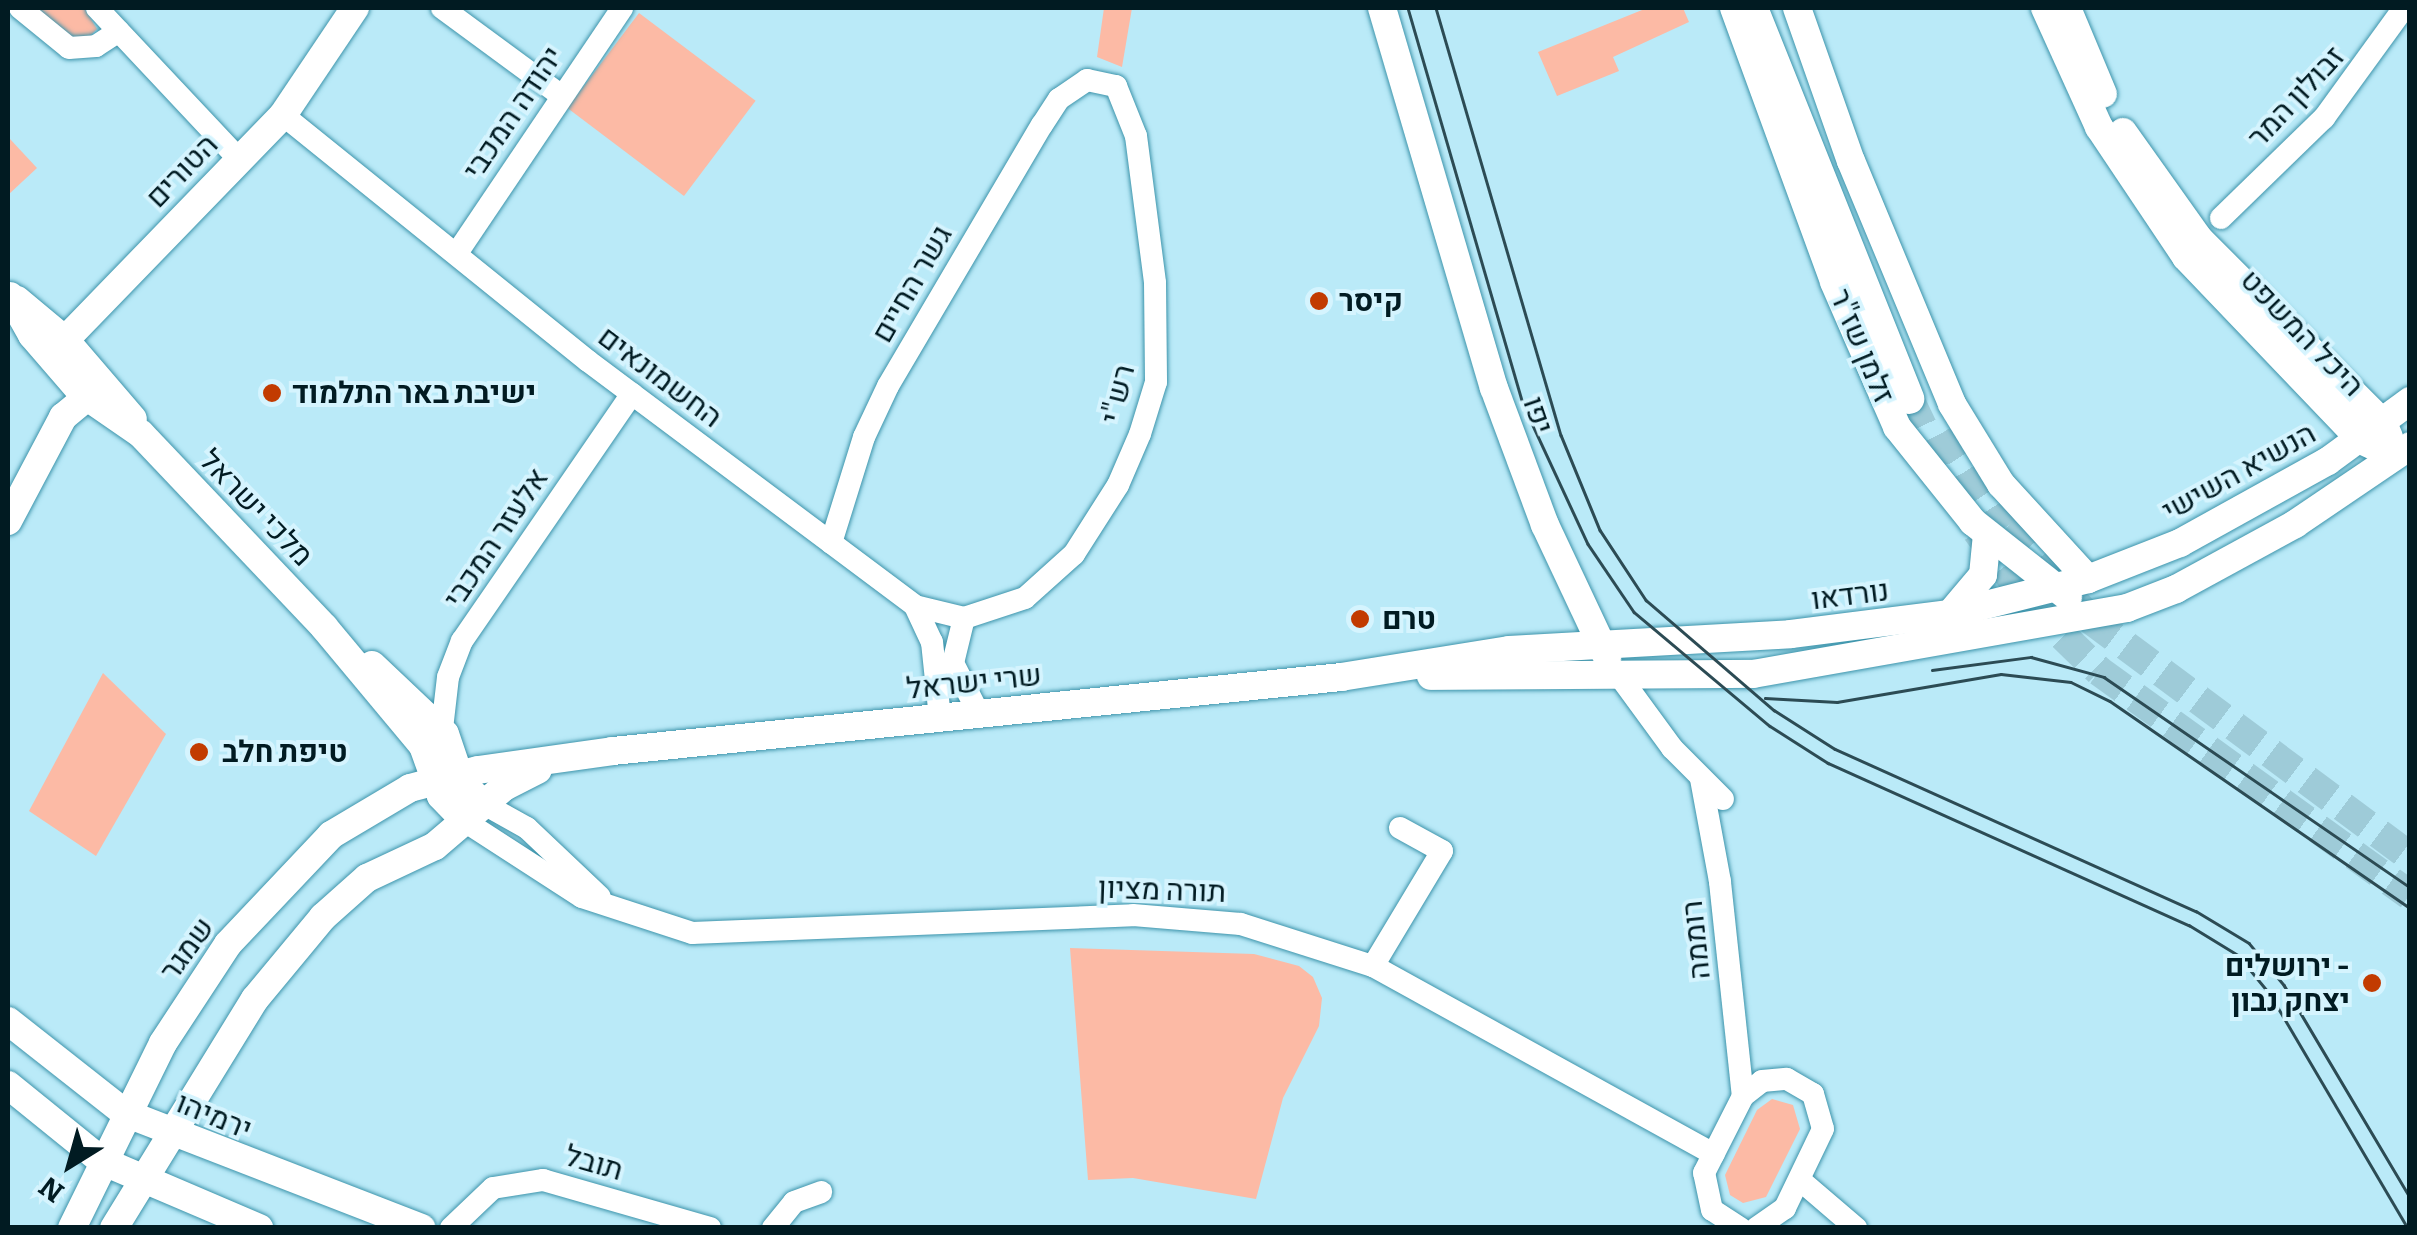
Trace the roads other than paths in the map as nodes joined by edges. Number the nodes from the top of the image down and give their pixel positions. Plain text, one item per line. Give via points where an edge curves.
1 (20, 8) edge
2 (97, 8) edge
3 (354, 8) edge
4 (442, 8) edge
5 (622, 8) edge
6 (1382, 8) edge
7 (1734, 8) edge
8 (1753, 8) edge
9 (1776, 8) edge
10 (1797, 8) edge
11 (2045, 8) edge
12 (2067, 8) edge
13 (2404, 8) edge
14 (119, 31) junction
15 (1088, 80) joint
16 (560, 94) junction
17 (283, 115) junction
18 (238, 159) junction
19 (2221, 218) dead end
20 (457, 254) junction
21 (9, 295) edge
22 (32, 335) junction
23 (65, 340) junction
24 (113, 393) junction
25 (84, 394) junction
26 (632, 394) junction
27 (2410, 401) edge
28 (2372, 432) junction
29 (141, 434) junction
30 (2403, 452) edge
31 (8, 521) edge
32 (1987, 534) junction
33 (832, 544) junction
34 (2088, 580) junction
35 (1570, 585) junction
36 (2057, 589) junction
37 (915, 606) junction
38 (1950, 614) junction
39 (2093, 614) junction
40 (964, 618) junction
41 (324, 627) junction
42 (1551, 646) junction
43 (1615, 657) junction
44 (1341, 677) junction
45 (979, 714) junction
46 (940, 718) junction
47 (442, 729) junction
48 (613, 752) junction
49 (514, 764) junction
50 (446, 776) junction
51 (1700, 779) junction
52 (1723, 799) dead end
53 (475, 813) junction
54 (1400, 828) dead end
55 (1374, 966) junction
56 (8, 1021) edge
57 (164, 1042) junction
58 (8, 1085) edge
59 (92, 1092) junction
60 (1743, 1096) junction
61 (125, 1113) junction
62 (173, 1135) junction
63 (1713, 1154) junction
64 (102, 1161) junction
65 (1800, 1180) junction
66 (144, 1182) junction
67 (821, 1192) dead end
68 (462, 1222) edge
69 (1731, 1226) edge
70 (72, 1228) edge
71 (114, 1228) edge
72 (260, 1228) edge
73 (422, 1228) edge
74 (710, 1228) edge
75 (772, 1228) edge
76 (1756, 1228) edge
77 (1856, 1228) edge

1 - 14 street via 69,48 96,46
2 - 14 street
3 - 17 street, הטורים
4 - 16 street
5 - 16 street, יהודה המכבי
6 - 35 street, יפו via 1494,388
7 - 32 street, זלמן שז"ר via 1875,382 1916,458
8 - 9 main road, זלמן שז"ר via 1917,395
10 - 34 street, זלמן שז"ר via 1851,162 1952,404 2001,484
11 - 28 street, היכל המשפט via 2099,127 2147,205 2224,299
12 - 28 street, היכל המשפט via 2117,124 2151,178
13 - 19 street, זבולון המר via 2324,118
14 - 18 street
15 - 33 street, גשר החיים via 1060,99 1042,125 906,351 864,437
15 - 40 street, רש"י via 1116,86 1136,136 1158,322 1153,395 1118,484 1074,554 1025,598
16 - 20 street, יהודה המכבי
17 - 18 street, הטורים
17 - 20 street, החשמונאים
18 - 23 street, הטורים
20 - 26 street, החשמונאים
21 - 22 street, מלכי ישראל
21 - 23 street, מלכי ישראל
22 - 23 street via 53,344
22 - 25 street, מלכי ישראל
23 - 24 street, מלכי ישראל
24 - 25 street via 99,388
24 - 29 street, מלכי ישראל
25 - 29 street, מלכי ישראל
25 - 31 street via 50,437
26 - 33 street, החשמונאים
26 - 47 street, אלעזר המכבי via 462,641 448,677
27 - 28 street, הנשיא השישי
28 - 30 street, היכל המשפט
28 - 34 street, הנשיא השישי via 2180,543
29 - 41 street, מלכי ישראל
30 - 39 street via 2296,524 2176,589
32 - 36 street, זלמן שז"ר
32 - 38 street via 1979,584
33 - 37 street, החשמונאים
34 - 36 street, נורדאו
35 - 42 street via 1569,618
35 - 43 street, יפו
36 - 38 street, נורדאו
36 - 39 street, זלמן שז"ר
37 - 40 street
37 - 46 street via 932,642
38 - 43 street, נורדאו
39 - 43 street, נורדאו via 1753,674
40 - 45 street via 953,664
41 - 47 street, מלכי ישראל
41 - 50 street, מלכי ישראל
42 - 43 street, שרי ישראל
42 - 44 street, שרי ישראל
43 - 44 street, שרי ישראל
43 - 51 street, יפו
44 - 45 street, שרי ישראל
45 - 46 street, שרי ישראל
46 - 48 street, שרי ישראל
47 - 49 street via 474,752
47 - 50 street, מלכי ישראל
48 - 49 street, שרי ישראל
48 - 53 street, שרי ישראל via 532,772
49 - 50 street, שרי ישראל
50 - 53 street, מלכי ישראל via 449,808
50 - 57 street, שמגר via 366,809 298,866 211,967
51 - 52 street, יפו
51 - 60 street, רוממה via 1720,882
53 - 55 street, תורה מציון via 560,885 618,911 718,935 1198,916
53 - 62 street via 435,846 366,878 323,917 268,980
54 - 55 street via 1442,851
55 - 63 street, תורה מציון
56 - 59 street, ירמיהו
57 - 59 street via 131,1077
57 - 61 street, שמגר
58 - 64 street
59 - 61 street, ירמיהו
60 - 63 street
60 - 65 street via 1774,1078 1813,1094 1823,1130
61 - 62 street, ירמיהו
61 - 64 street, שמגר
62 - 66 street
62 - 73 street, ירמיהו
63 - 69 street via 1704,1192
64 - 66 street
64 - 70 street, שמגר
65 - 76 street via 1782,1214
65 - 77 street
66 - 71 street
66 - 72 street
67 - 75 street via 794,1202
68 - 74 street, תובל via 493,1188 543,1180

